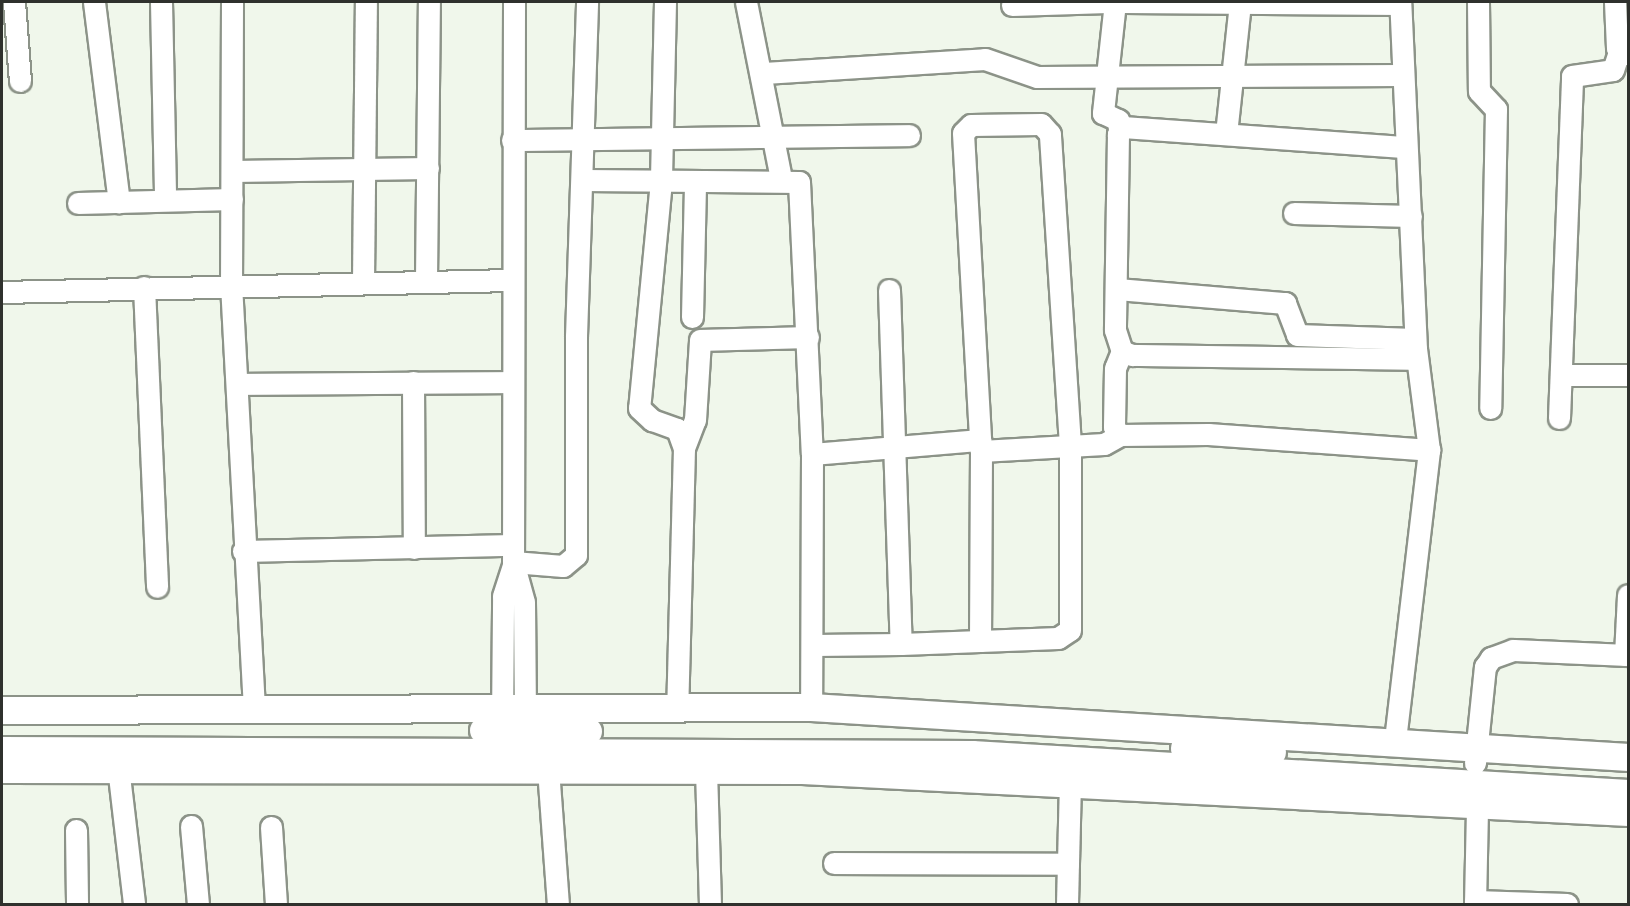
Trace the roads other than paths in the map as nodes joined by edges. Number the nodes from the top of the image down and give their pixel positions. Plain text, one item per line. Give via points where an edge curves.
1 (94, 2) edge
2 (161, 2) edge
3 (232, 2) edge
4 (366, 2) edge
5 (429, 2) edge
6 (514, 2) edge
7 (587, 2) edge
8 (665, 2) edge
9 (746, 2) edge
10 (1108, 2) edge
11 (1115, 2) edge
12 (1124, 2) edge
13 (1478, 2) edge
14 (1615, 2) edge
15 (1240, 3) edge
16 (1400, 3) edge
17 (1012, 5) dead end
18 (10, 6) edge
19 (1624, 53) edge
20 (764, 73) junction
21 (1107, 75) junction
22 (1229, 75) junction
23 (1401, 75) junction
24 (20, 81) dead end
25 (1119, 129) junction
26 (1226, 134) junction
27 (774, 135) junction
28 (909, 135) dead end
29 (663, 138) junction
30 (512, 140) junction
31 (586, 141) junction
32 (1403, 147) junction
33 (428, 168) junction
34 (363, 169) junction
35 (233, 171) junction
36 (781, 179) junction
37 (583, 180) junction
38 (661, 181) junction
39 (695, 181) junction
40 (232, 199) junction
41 (165, 200) junction
42 (118, 202) junction
43 (78, 203) dead end
44 (1294, 213) dead end
45 (1411, 216) junction
46 (426, 280) junction
47 (512, 280) junction
48 (363, 281) junction
49 (231, 284) junction
50 (144, 287) junction
51 (1117, 289) junction
52 (889, 290) dead end
53 (2, 292) edge
54 (692, 317) dead end
55 (808, 337) junction
56 (1416, 349) junction
57 (1122, 351) junction
58 (1561, 375) junction
59 (1629, 375) edge
60 (413, 382) junction
61 (512, 382) junction
62 (238, 384) junction
63 (1490, 408) dead end
64 (1559, 418) dead end
65 (1120, 435) junction
66 (1070, 445) junction
67 (980, 446) junction
68 (897, 447) junction
69 (684, 448) junction
70 (1429, 450) junction
71 (812, 454) junction
72 (414, 548) junction
73 (243, 551) junction
74 (513, 558) junction
75 (157, 587) dead end
76 (1629, 595) edge
77 (980, 641) junction
78 (901, 644) junction
79 (814, 645) junction
80 (1627, 655) edge
81 (811, 707) junction
82 (677, 708) junction
83 (254, 709) junction
84 (2, 710) edge
85 (2, 731) edge
86 (1395, 740) junction
87 (517, 742) junction
88 (2, 750) edge
89 (1475, 755) junction
90 (1629, 757) edge
91 (118, 767) junction
92 (2, 770) edge
93 (706, 770) junction
94 (1629, 773) edge
95 (1070, 784) junction
96 (1629, 793) edge
97 (1477, 805) junction
98 (1629, 812) edge
99 (191, 826) dead end
100 (271, 827) dead end
101 (76, 830) dead end
102 (834, 863) dead end
103 (1068, 864) junction
104 (1475, 903) edge
105 (77, 904) edge
106 (134, 904) edge
107 (198, 904) edge
108 (276, 904) edge
109 (558, 904) edge
110 (710, 904) edge
111 (1067, 904) edge
112 (1567, 904) edge

1 - 42 street
2 - 41 street
3 - 35 street
4 - 34 street
5 - 33 street
6 - 30 street
7 - 31 street
8 - 29 street
9 - 20 street
10 - 17 street
11 - 21 street
12 - 15 street
13 - 63 street via 1479,92 1496,109
14 - 19 street
15 - 16 street
15 - 22 street
16 - 23 street
18 - 24 street
19 - 58 street via 1613,70 1572,76
20 - 21 street via 985,58 1028,77
20 - 27 street
21 - 22 street
21 - 25 street via 1103,116 1118,120
22 - 23 street
22 - 26 street
23 - 32 street
25 - 26 street
25 - 51 street
26 - 32 street
27 - 28 street
27 - 29 street
27 - 36 street
29 - 31 street
29 - 38 street
30 - 31 street
30 - 47 street
31 - 37 street
32 - 45 street
33 - 34 street
33 - 46 street
34 - 35 street
34 - 48 street
35 - 40 street
36 - 39 street
36 - 55 street via 799,182 802,190
37 - 38 street
37 - 74 street via 576,555 563,566
38 - 39 street
38 - 69 street via 639,408 652,420 677,429
39 - 54 street
40 - 41 street
40 - 49 street
41 - 42 street
42 - 43 street
44 - 45 street
45 - 56 street
46 - 47 street
46 - 48 street
47 - 61 street
48 - 49 street
49 - 50 street
49 - 62 street
50 - 53 street
50 - 75 street
51 - 56 street via 1285,303 1297,334
51 - 57 street via 1115,330
52 - 68 street
55 - 69 street via 700,340 695,420
55 - 71 street
56 - 57 street
56 - 70 street
57 - 65 street via 1115,368 1114,427
58 - 59 street
58 - 64 street
60 - 61 street
60 - 62 street
60 - 72 street
61 - 74 street
62 - 73 street
65 - 66 street via 1104,444
65 - 70 street via 1208,434
66 - 67 street
66 - 67 street via 1050,134 1041,124 971,126 963,133
66 - 77 street via 1070,630 1058,638
67 - 68 street
67 - 77 street
68 - 71 street
68 - 78 street
69 - 82 street
70 - 86 street
71 - 79 street
72 - 73 street
72 - 74 street
73 - 83 street
74 - 87 street via 502,596
76 - 80 street
77 - 78 street
78 - 79 street
79 - 81 street
80 - 89 street via 1501,651 1485,667
81 - 82 main road
81 - 86 main road
82 - 87 main road
83 - 84 main road
83 - 87 main road
85 - 87 main road
86 - 89 main road
87 - 88 main road
87 - 89 main road via 968,738
87 - 91 main road
87 - 93 main road
87 - 96 main road via 972,754
87 - 109 street
89 - 90 main road
89 - 94 main road
91 - 92 main road
91 - 106 street
93 - 95 main road
93 - 110 street
95 - 97 main road
95 - 103 street
97 - 98 main road
97 - 104 street
99 - 107 street
100 - 108 street
101 - 105 street
102 - 103 street
103 - 111 street
104 - 112 street

